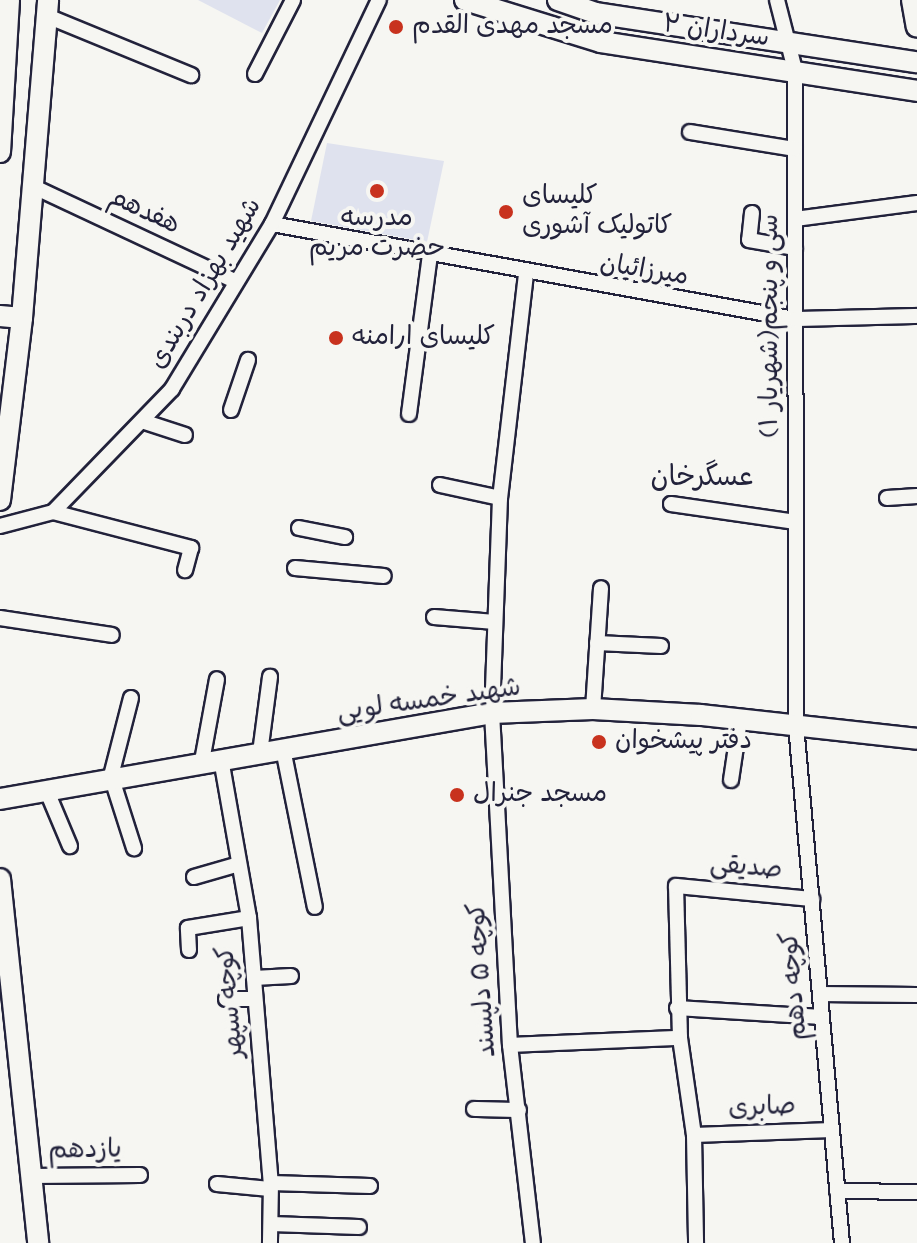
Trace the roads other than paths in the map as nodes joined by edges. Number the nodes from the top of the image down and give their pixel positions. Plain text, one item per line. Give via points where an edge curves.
1 (9, 0) edge
2 (293, 0) edge
3 (379, 0) edge
4 (465, 0) edge
5 (558, 0) edge
6 (777, 0) edge
7 (912, 0) edge
8 (596, 6) edge
9 (47, 8) edge
10 (917, 27) edge
11 (787, 42) junction
12 (917, 62) edge
13 (795, 70) junction
14 (255, 74) dead end
15 (191, 75) dead end
16 (917, 91) edge
17 (690, 132) dead end
18 (0, 140) edge
19 (795, 149) junction
20 (32, 186) junction
21 (917, 203) edge
22 (752, 213) dead end
23 (795, 219) junction
24 (272, 224) junction
25 (795, 248) junction
26 (430, 255) junction
27 (526, 274) junction
28 (235, 281) junction
29 (0, 316) edge
30 (917, 316) edge
31 (22, 318) junction
32 (795, 319) junction
33 (248, 360) dead end
34 (231, 410) dead end
35 (409, 414) dead end
36 (145, 422) junction
37 (185, 435) dead end
38 (440, 485) dead end
39 (917, 496) edge
40 (500, 498) junction
41 (887, 498) dead end
42 (0, 500) edge
43 (671, 504) dead end
44 (53, 512) junction
45 (796, 522) junction
46 (0, 526) edge
47 (299, 528) dead end
48 (345, 537) dead end
49 (295, 568) dead end
50 (185, 570) dead end
51 (384, 576) dead end
52 (601, 588) dead end
53 (434, 617) dead end
54 (0, 618) edge
55 (495, 622) junction
56 (112, 635) dead end
57 (597, 643) junction
58 (661, 646) dead end
59 (270, 677) dead end
60 (217, 679) dead end
61 (131, 698) dead end
62 (593, 709) junction
63 (492, 713) junction
64 (740, 720) junction
65 (796, 725) junction
66 (917, 739) edge
67 (283, 749) junction
68 (260, 753) junction
69 (211, 760) junction
70 (111, 776) junction
71 (731, 780) dead end
72 (46, 789) junction
73 (0, 799) edge
74 (70, 846) dead end
75 (134, 848) dead end
76 (239, 864) junction
77 (194, 877) dead end
78 (0, 879) edge
79 (812, 899) junction
80 (315, 907) dead end
81 (249, 918) junction
82 (189, 950) dead end
83 (291, 976) dead end
84 (254, 978) junction
85 (820, 994) junction
86 (917, 995) edge
87 (226, 999) dead end
88 (255, 999) junction
89 (677, 1008) junction
90 (822, 1017) junction
91 (680, 1038) junction
92 (510, 1045) junction
93 (474, 1109) dead end
94 (519, 1110) junction
95 (832, 1130) junction
96 (694, 1135) junction
97 (140, 1175) dead end
98 (31, 1176) junction
99 (217, 1184) dead end
100 (270, 1186) junction
101 (370, 1186) dead end
102 (837, 1191) junction
103 (917, 1192) edge
104 (271, 1224) junction
105 (359, 1227) dead end
106 (38, 1243) edge
107 (270, 1243) edge
108 (533, 1243) edge
109 (696, 1243) edge
110 (842, 1243) edge

1 - 18 main road
2 - 14 street
3 - 24 street, شهید بهزاد دربندی
4 - 13 main road, سرداران ۲ via 601,42
5 - 8 main road, سرداران ۲
6 - 11 street
7 - 10 main road
8 - 11 main road, سرداران ۲
9 - 15 street
9 - 20 main road
11 - 12 main road, سرداران ۲
11 - 13 street, سی و پنجم(شهریار ۱)
13 - 16 main road, سرداران ۲
13 - 19 street, سی و پنجم(شهریار ۱)
17 - 19 street
19 - 23 street, سی و پنجم(شهریار ۱)
20 - 28 street, هفدهم
20 - 31 main road
21 - 23 street
22 - 25 street via 749,240
23 - 25 street, سی و پنجم(شهریار ۱)
24 - 26 street, میرزائیان
24 - 28 street, شهید بهزاد دربندی
25 - 32 street, سی و پنجم(شهریار ۱)
26 - 27 street, میرزائیان
26 - 35 street
27 - 32 street, میرزائیان
27 - 40 street, کوچه ۵ دلپسند
28 - 36 street, شهید بهزاد دربندی via 172,389
29 - 31 main road
30 - 32 street, میرزائیان
31 - 42 main road
32 - 45 street, سی و پنجم(شهریار ۱)
33 - 34 street
36 - 37 street
36 - 44 street, شهید بهزاد دربندی
38 - 40 street
39 - 41 street
40 - 55 street, کوچه ۵ دلپسند
43 - 45 street
44 - 46 street, شهید بهزاد دربندی
44 - 50 street via 191,548
45 - 65 street, سی و پنجم(شهریار ۱)
47 - 48 street
49 - 51 street
52 - 57 street
53 - 55 street
54 - 56 street
55 - 63 street, کوچه ۵ دلپسند
57 - 58 street
57 - 62 street
59 - 68 street
60 - 69 street
61 - 70 street
62 - 63 main road, شهید خمسه لویی
62 - 64 main road, شهید خمسه لویی
63 - 67 main road, شهید خمسه لویی
63 - 92 street, کوچه ۵ دلپسند
64 - 65 main road, شهید خمسه لویی
64 - 71 street
65 - 66 main road, شهید خمسه لویی
65 - 79 street, کوچه دهم
67 - 68 main road, شهید خمسه لویی
67 - 80 street
68 - 69 main road, شهید خمسه لویی
69 - 70 main road, شهید خمسه لویی
69 - 76 street, کوچه سپهر
70 - 72 main road, شهید خمسه لویی
70 - 75 street
72 - 73 main road, شهید خمسه لویی
72 - 74 street
76 - 77 street
76 - 81 street, کوچه سپهر
78 - 98 main road
79 - 85 street, کوچه دهم
79 - 89 street, صدیقی via 676,886
81 - 82 street via 188,928
81 - 84 street, کوچه سپهر
83 - 84 street
84 - 88 street, کوچه سپهر
85 - 86 street
85 - 90 street, کوچه دهم
87 - 88 street
88 - 100 street, کوچه سپهر
89 - 90 street
89 - 91 street
90 - 95 street, کوچه دهم
91 - 92 street
91 - 96 street
92 - 94 street, کوچه ۵ دلپسند
93 - 94 street
94 - 108 street, کوچه ۵ دلپسند
95 - 96 street, صابری
95 - 102 street, کوچه دهم
96 - 109 street
97 - 98 street, یازدهم
98 - 106 main road
99 - 100 street
100 - 101 street
100 - 104 street, کوچه سپهر
102 - 103 street
102 - 110 street, کوچه دهم
104 - 105 street
104 - 107 street, کوچه سپهر

